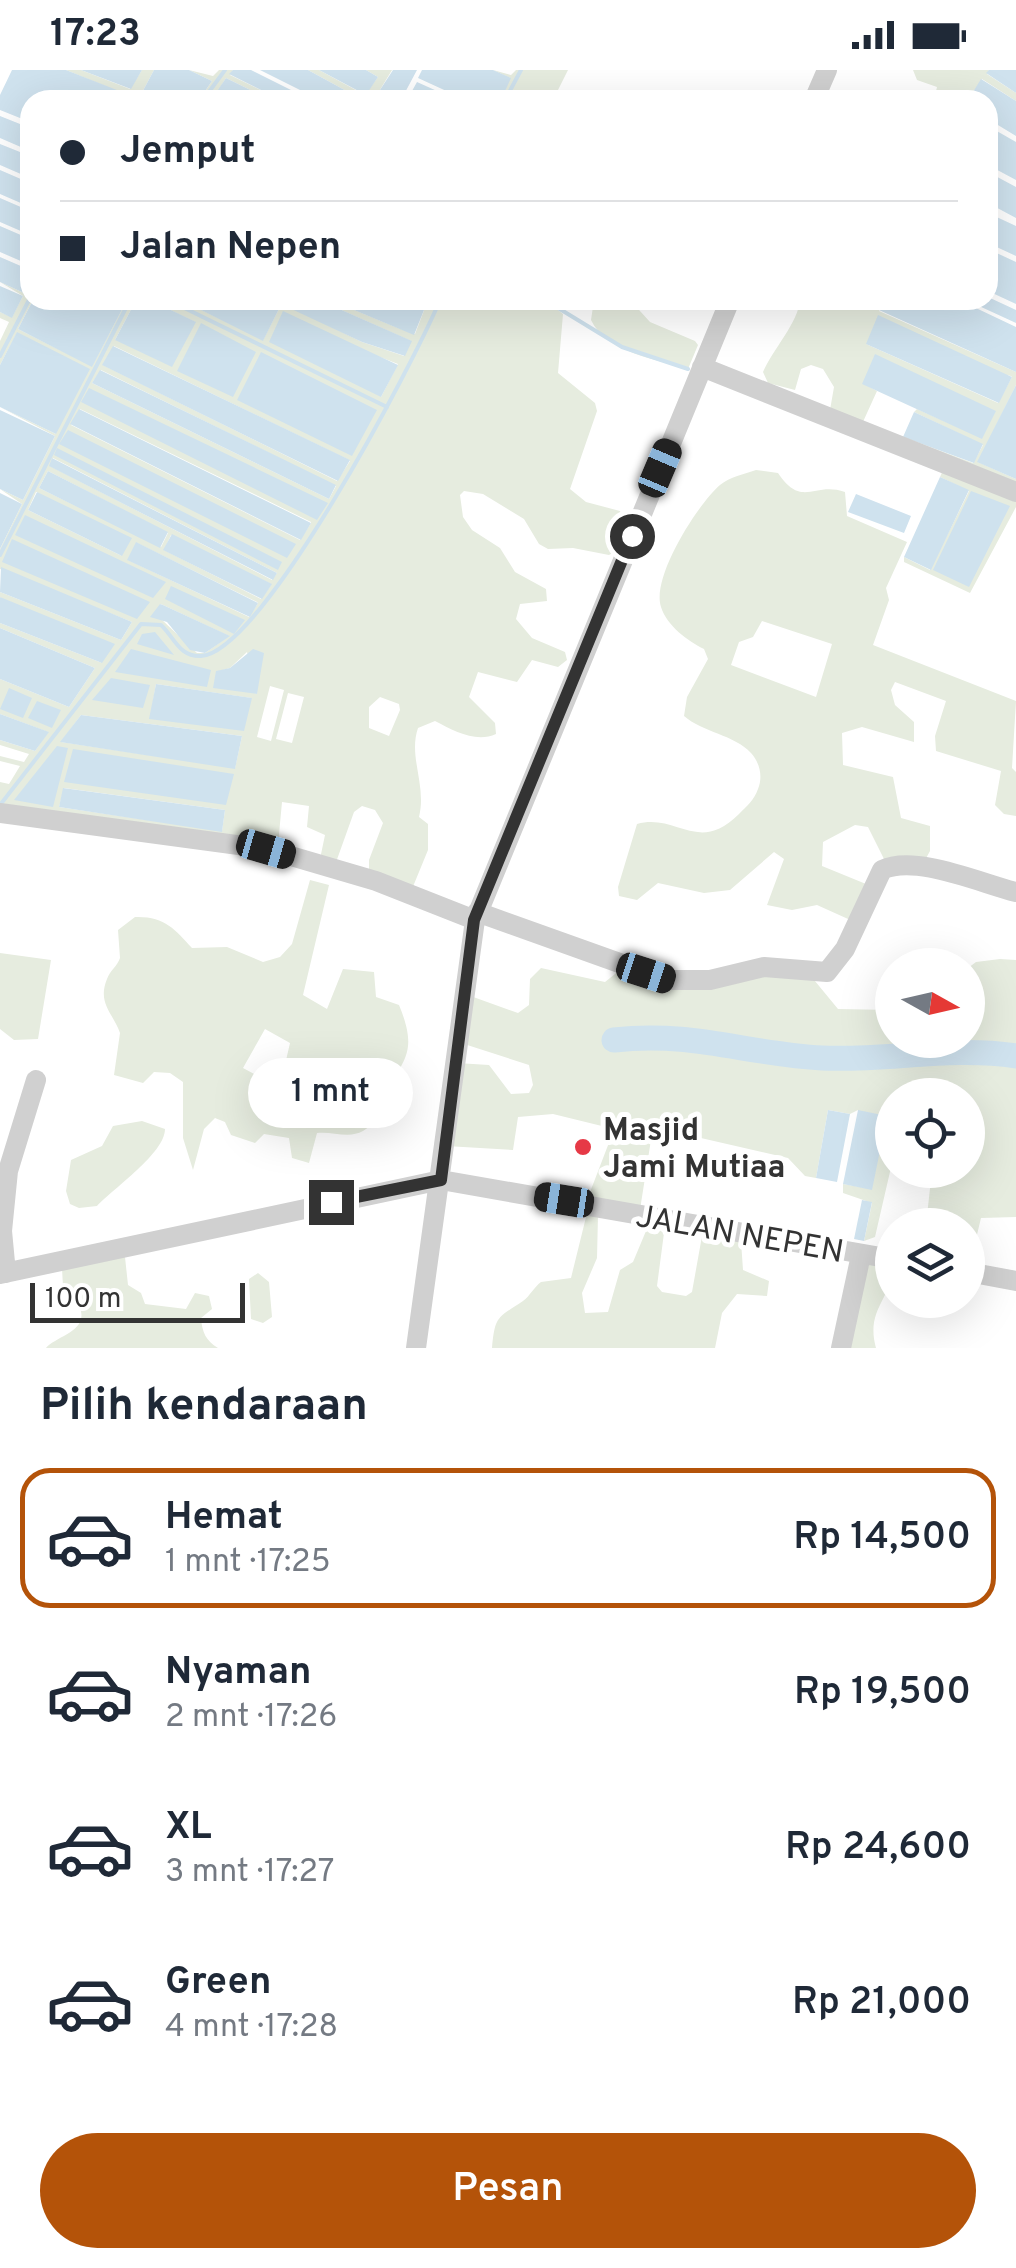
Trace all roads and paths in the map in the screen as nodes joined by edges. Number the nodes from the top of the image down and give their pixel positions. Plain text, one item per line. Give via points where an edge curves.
1 (726, 310) edge
2 (702, 366) junction
3 (1016, 492) edge
4 (0, 813) edge
5 (1016, 892) edge
6 (476, 916) junction
7 (36, 1080) dead end
8 (441, 1180) junction
9 (861, 1255) junction
10 (875, 1257) edge
11 (3, 1274) edge
12 (985, 1275) edge
13 (1016, 1281) edge
14 (416, 1348) edge
15 (841, 1348) edge

1 - 2 street
2 - 3 street
2 - 6 street
4 - 6 street via 254,846
5 - 6 street via 913,864 888,866 827,972 764,967 688,981
6 - 8 street
7 - 11 street via 8,1171
8 - 9 street, JALAN NEPEN
8 - 11 street, JALAN NEPEN
8 - 14 street
9 - 10 street, JALAN NEPEN
9 - 15 street
12 - 13 street

